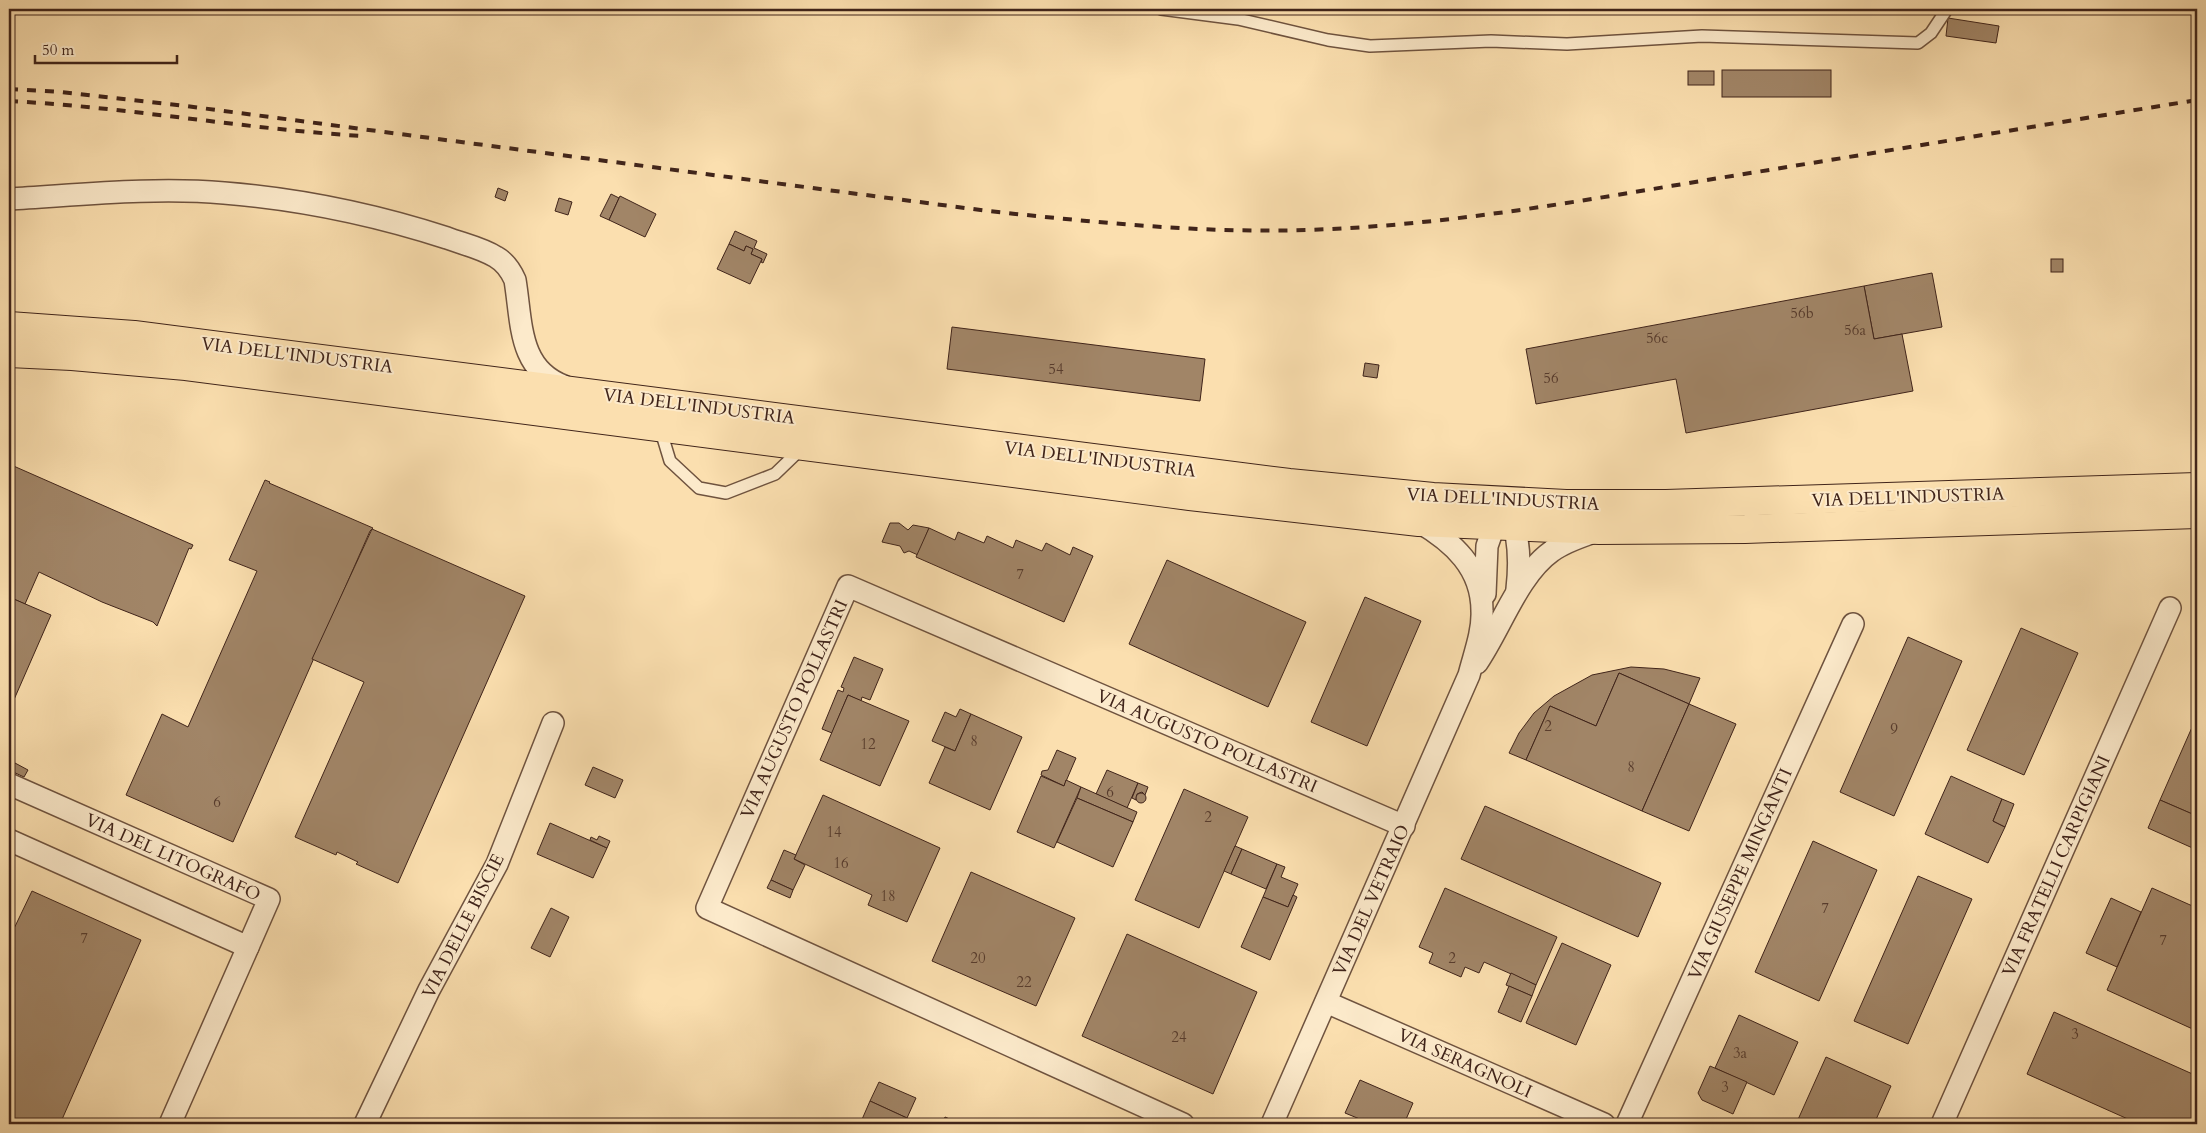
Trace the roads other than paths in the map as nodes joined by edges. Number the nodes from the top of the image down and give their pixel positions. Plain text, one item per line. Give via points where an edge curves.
1 (1161, 9) edge
2 (1947, 9) edge
3 (9, 199) edge
4 (9, 326) edge
5 (9, 353) edge
6 (576, 390) junction
7 (660, 428) junction
8 (803, 447) junction
9 (2197, 487) edge
10 (1504, 501) junction
11 (2197, 514) edge
12 (1419, 522) junction
13 (1504, 527) junction
14 (1599, 530) junction
15 (1517, 592) junction
16 (2170, 608) dead end
17 (1482, 612) junction
18 (1853, 624) dead end
19 (1469, 675) junction
20 (553, 723) dead end
21 (9, 784) edge
22 (1404, 826) junction
23 (9, 840) edge
24 (248, 947) junction
25 (1326, 1002) junction
26 (170, 1124) edge
27 (365, 1124) edge
28 (1183, 1124) edge
29 (1272, 1124) edge
30 (1604, 1124) edge
31 (1627, 1124) edge
32 (1942, 1124) edge

1 - 2 lane via 1238,19 1353,44 1388,46 1491,41 1593,44 1702,36 1918,43 1931,33
3 - 6 street via 141,191 224,193 306,203 413,228 473,247 497,257 511,272 526,345 535,366 547,379
4 - 6 main road, VIA DELL'INDUSTRIA via 134,334
5 - 7 main road, VIA DELL'INDUSTRIA via 186,366
6 - 10 main road, VIA DELL'INDUSTRIA via 1290,483
7 - 8 main road, VIA DELL'INDUSTRIA
7 - 8 lane via 670,460 699,488 726,493 775,474
8 - 12 main road, VIA DELL'INDUSTRIA
9 - 10 main road, VIA DELL'INDUSTRIA via 1666,504
10 - 13 street, VIA DEL VETRAIO
11 - 14 main road, VIA DELL'INDUSTRIA via 1745,529
12 - 13 main road, VIA DELL'INDUSTRIA
12 - 17 street, VIA DEL VETRAIO via 1458,550 1473,571
13 - 14 main road, VIA DELL'INDUSTRIA
13 - 15 street, VIA DEL VETRAIO via 1520,562
13 - 17 street, VIA DEL VETRAIO via 1488,546
14 - 15 street, VIA DEL VETRAIO via 1551,551
15 - 19 street, VIA DEL VETRAIO via 1494,638
16 - 32 street, VIA FRATELLI CARPIGIANI
17 - 19 street, VIA DEL VETRAIO
18 - 31 street, VIA GIUSEPPE MINGANTI
19 - 22 street, VIA DEL VETRAIO
20 - 27 street, VIA DELLE BISCIE via 497,864 429,990
21 - 24 street, VIA DEL LITOGRAFO via 269,899
22 - 25 street, VIA DEL VETRAIO
22 - 28 street, VIA AUGUSTO POLLASTRI via 848,586 707,908
23 - 24 street
24 - 26 street
25 - 29 street, VIA DEL VETRAIO
25 - 30 street, VIA SERAGNOLI

